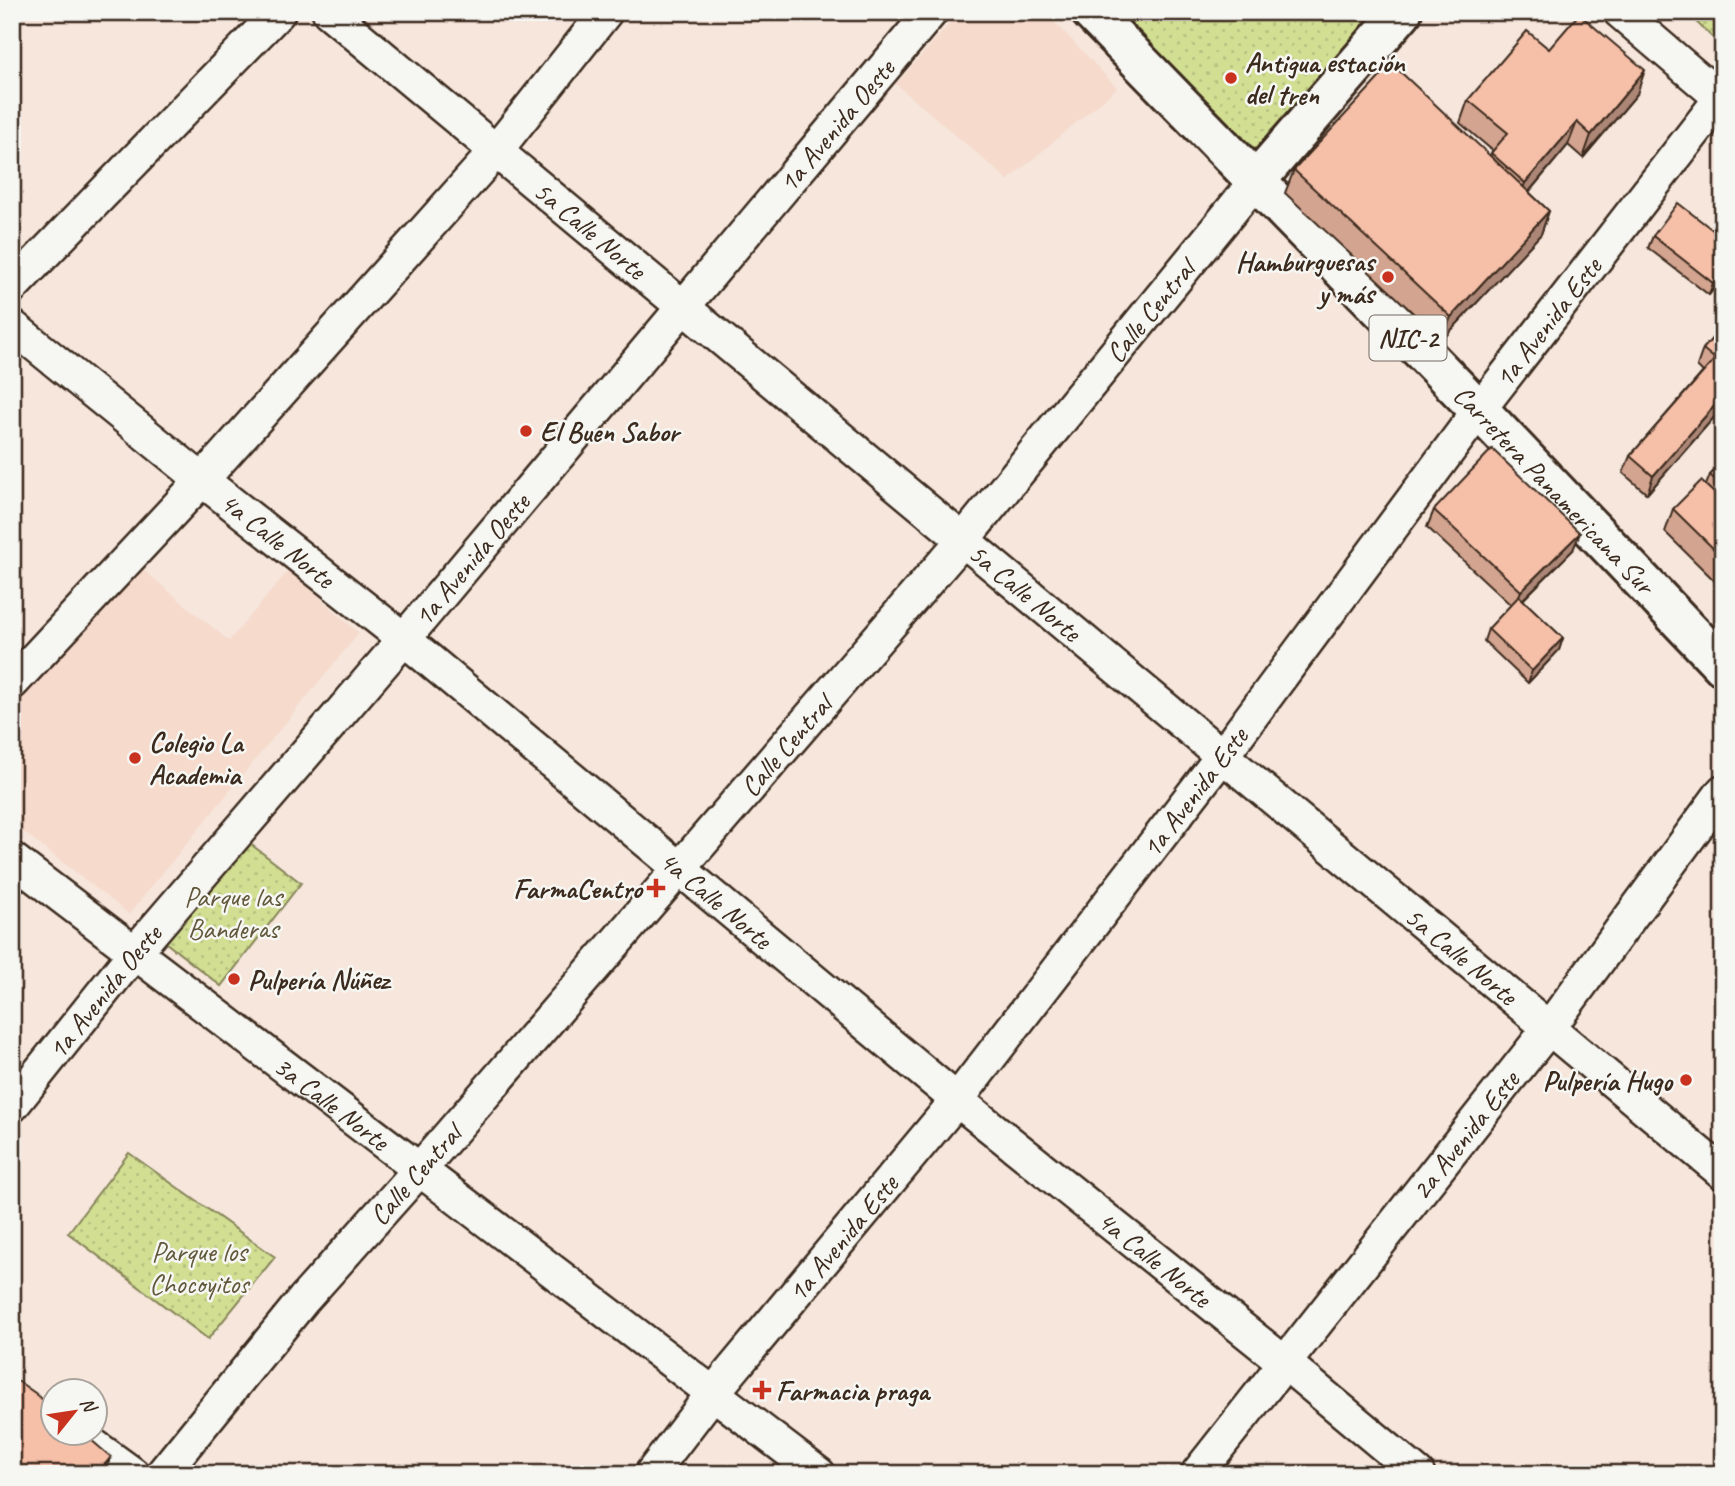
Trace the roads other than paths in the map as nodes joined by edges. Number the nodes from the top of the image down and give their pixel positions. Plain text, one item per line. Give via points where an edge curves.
1 (279, 12) edge
2 (329, 12) edge
3 (606, 12) edge
4 (931, 12) edge
5 (1091, 12) edge
6 (1402, 12) edge
7 (1620, 12) edge
8 (1721, 99) edge
9 (495, 152) junction
10 (1254, 183) junction
11 (12, 287) edge
12 (684, 308) junction
13 (12, 326) edge
14 (1479, 410) junction
15 (202, 480) junction
16 (963, 540) junction
17 (404, 639) junction
18 (1723, 666) edge
19 (12, 683) edge
20 (1222, 756) junction
21 (1723, 791) edge
22 (12, 859) edge
23 (679, 868) junction
24 (135, 952) junction
25 (1549, 1028) junction
26 (957, 1100) junction
27 (12, 1107) edge
28 (419, 1169) junction
29 (1723, 1173) edge
30 (1285, 1363) junction
31 (713, 1393) junction
32 (98, 1448) edge
33 (133, 1474) edge
34 (162, 1474) edge
35 (651, 1474) edge
36 (819, 1474) edge
37 (1197, 1474) edge
38 (1418, 1474) edge

1 - 11 street
2 - 9 street, 5a Calle Norte
3 - 9 street
4 - 12 street, 1a Avenida Oeste
5 - 10 main road, Carretera Panamericana Sur / NIC-2
6 - 10 main road, Calle Central
7 - 8 street
8 - 14 street, 1a Avenida Este
9 - 12 street, 5a Calle Norte
9 - 15 street
10 - 14 main road, Carretera Panamericana Sur / NIC-2
10 - 16 street, Calle Central
12 - 16 street, 5a Calle Norte
12 - 17 street, 1a Avenida Oeste
13 - 15 street, 4a Calle Norte
14 - 18 main road, Carretera Panamericana Sur / NIC-2
14 - 20 street, 1a Avenida Este
15 - 17 street, 4a Calle Norte
15 - 19 street
16 - 20 street, 5a Calle Norte
16 - 23 street, Calle Central
17 - 23 street, 4a Calle Norte
17 - 24 street, 1a Avenida Oeste
20 - 25 street, 5a Calle Norte
20 - 26 street, 1a Avenida Este
21 - 25 street, 2a Avenida Este
22 - 24 street, 3a Calle Norte
23 - 26 street, 4a Calle Norte
23 - 28 street, Calle Central
24 - 27 street, 1a Avenida Oeste
24 - 28 street, 3a Calle Norte
25 - 29 street, 5a Calle Norte
25 - 30 street, 2a Avenida Este
26 - 30 street, 4a Calle Norte
26 - 31 street, 1a Avenida Este
28 - 31 street, 3a Calle Norte
28 - 34 street, Calle Central via 287,1319
30 - 37 street, 2a Avenida Este
30 - 38 street, 4a Calle Norte
31 - 35 street, 1a Avenida Este
31 - 36 street, 3a Calle Norte
32 - 33 street

